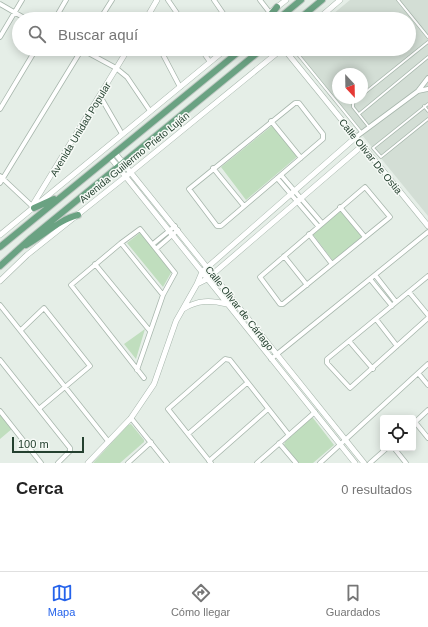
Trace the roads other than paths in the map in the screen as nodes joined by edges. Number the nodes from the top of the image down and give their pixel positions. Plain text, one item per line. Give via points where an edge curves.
1 (22, 0) edge
2 (66, 0) edge
3 (112, 0) edge
4 (157, 0) edge
5 (168, 0) edge
6 (214, 0) edge
7 (260, 0) edge
8 (286, 0) edge
9 (301, 0) edge
10 (322, 0) edge
11 (340, 0) edge
12 (398, 0) edge
13 (0, 4) edge
14 (277, 7) junction
15 (12, 12) edge
16 (15, 12) edge
17 (59, 12) edge
18 (104, 12) edge
19 (150, 12) edge
20 (176, 12) edge
21 (222, 12) edge
22 (269, 12) edge
23 (271, 12) edge
24 (273, 12) edge
25 (286, 12) edge
26 (307, 12) edge
27 (326, 12) edge
28 (408, 12) edge
29 (12, 16) edge
30 (416, 22) edge
31 (0, 37) edge
32 (428, 37) edge
33 (428, 42) edge
34 (416, 52) edge
35 (32, 56) edge
36 (77, 56) edge
37 (94, 56) edge
38 (124, 56) edge
39 (164, 56) edge
40 (206, 56) edge
41 (217, 56) edge
42 (233, 56) edge
43 (253, 56) edge
44 (274, 56) edge
45 (289, 56) edge
46 (299, 56) edge
47 (411, 56) edge
48 (428, 57) edge
49 (210, 62) junction
50 (116, 68) junction
51 (428, 78) edge
52 (180, 87) junction
53 (428, 89) edge
54 (368, 90) edge
55 (418, 91) junction
56 (100, 96) junction
57 (354, 104) edge
58 (428, 104) edge
59 (424, 106) junction
60 (0, 109) edge
61 (428, 110) edge
62 (150, 111) junction
63 (359, 114) junction
64 (428, 119) edge
65 (271, 121) junction
66 (369, 127) junction
67 (363, 132) junction
68 (122, 134) junction
69 (356, 137) junction
70 (363, 145) junction
71 (115, 153) junction
72 (110, 157) junction
73 (301, 158) junction
74 (123, 162) junction
75 (117, 167) junction
76 (212, 168) junction
77 (132, 172) junction
78 (281, 175) junction
79 (1, 177) edge
80 (125, 178) junction
81 (277, 178) junction
82 (0, 183) edge
83 (70, 189) junction
84 (292, 192) junction
85 (299, 200) junction
86 (244, 206) junction
87 (33, 207) junction
88 (340, 207) junction
89 (78, 215) junction
90 (322, 223) junction
91 (318, 226) junction
92 (428, 226) edge
93 (177, 228) junction
94 (428, 232) edge
95 (170, 234) junction
96 (309, 234) junction
97 (0, 235) edge
98 (366, 237) junction
99 (120, 243) junction
100 (153, 244) junction
101 (0, 247) edge
102 (156, 248) junction
103 (18, 250) junction
104 (284, 256) junction
105 (95, 264) junction
106 (332, 264) junction
107 (0, 266) edge
108 (207, 266) junction
109 (202, 272) junction
110 (213, 274) junction
111 (375, 275) junction
112 (428, 276) edge
113 (207, 279) junction
114 (370, 279) junction
115 (0, 281) edge
116 (197, 284) junction
117 (307, 285) junction
118 (409, 292) junction
119 (163, 295) junction
120 (396, 302) junction
121 (227, 304) junction
122 (0, 305) edge
123 (392, 306) junction
124 (182, 309) junction
125 (428, 315) edge
126 (428, 318) edge
127 (376, 319) junction
128 (21, 330) junction
129 (150, 331) junction
130 (349, 341) junction
131 (398, 346) junction
132 (276, 354) junction
133 (271, 359) junction
134 (0, 360) edge
135 (428, 364) edge
136 (373, 369) junction
137 (137, 370) junction
138 (418, 373) junction
139 (144, 378) dead end
140 (247, 383) junction
141 (428, 385) edge
142 (66, 388) junction
143 (40, 408) junction
144 (268, 409) junction
145 (428, 410) edge
146 (0, 411) edge
147 (315, 412) junction
148 (131, 418) junction
149 (416, 421) edge
150 (416, 425) edge
151 (188, 434) junction
152 (289, 435) junction
153 (428, 438) edge
154 (346, 440) junction
155 (108, 441) junction
156 (151, 442) junction
157 (279, 443) junction
158 (341, 445) junction
159 (384, 451) edge
160 (396, 451) edge
161 (210, 462) edge
162 (40, 463) edge
163 (58, 463) edge
164 (88, 463) edge
165 (128, 463) edge
166 (167, 463) edge
167 (257, 463) edge
168 (296, 463) edge
169 (320, 463) edge
170 (355, 463) edge
171 (364, 463) edge
172 (370, 463) edge
173 (406, 463) edge

1 - 16 street
2 - 17 street
3 - 18 street
4 - 19 street
5 - 20 street
6 - 21 street
7 - 22 street
8 - 14 street
9 - 25 main road
10 - 26 main road
11 - 27 street
12 - 28 lane
13 - 15 street
14 - 23 street
14 - 24 main road
29 - 31 street
30 - 32 lane
33 - 34 lane
35 - 60 street
36 - 79 street
37 - 50 street
38 - 50 street, Avenida Unidad Popular
39 - 52 street
40 - 49 street
41 - 49 street
42 - 71 main road, Avenida Guillermo Prieto Luján
43 - 74 main road, Avenida Guillermo Prieto Luján
44 - 77 street, Avenida Guillermo Prieto Luján
45 - 69 street, Calle Olivar De Ostia
46 - 67 lane
47 - 54 lane
48 - 63 lane
49 - 52 street
50 - 56 street, Avenida Unidad Popular
50 - 62 street via 130,82
51 - 55 street
52 - 62 street
53 - 55 street
55 - 66 street
56 - 68 street
56 - 87 street, Avenida Unidad Popular
57 - 63 lane
58 - 59 lane
59 - 61 lane
59 - 64 lane via 373,148 381,157
62 - 68 street
63 - 66 lane
65 - 73 street
65 - 73 street via 295,102 304,109 324,137
65 - 76 street
66 - 67 street
67 - 69 street
68 - 87 street
69 - 70 street, Calle Olivar De Ostia
69 - 84 street
70 - 85 street
70 - 92 street, Calle Olivar De Ostia
71 - 72 main road, Avenida Guillermo Prieto Luján
71 - 74 street, Calle Olivar de Cártago
72 - 75 street, Calle Olivar de Cártago
72 - 83 main road, Avenida Guillermo Prieto Luján
73 - 78 street
74 - 75 main road, Avenida Guillermo Prieto Luján
74 - 77 street, Calle Olivar de Cártago
75 - 80 street, Calle Olivar de Cártago
75 - 103 main road, Avenida Guillermo Prieto Luján
76 - 86 street
76 - 86 street via 189,190 217,226 221,226
77 - 80 street, Avenida Guillermo Prieto Luján
77 - 93 street, Calle Olivar de Cártago
78 - 81 street
78 - 84 street
79 - 82 street
79 - 87 street
80 - 89 street, Avenida Guillermo Prieto Luján
80 - 95 street, Calle Olivar de Cártago
81 - 84 street
81 - 86 street
83 - 87 main road via 42,205
83 - 101 main road, Avenida Guillermo Prieto Luján
84 - 85 street
84 - 108 street
85 - 90 street
85 - 91 street
85 - 110 street
87 - 97 street
88 - 90 street
88 - 98 street
88 - 98 street via 367,188 390,217
89 - 103 main road via 67,218 44,236
89 - 115 street, Avenida Guillermo Prieto Luján via 18,262
90 - 91 street
91 - 96 street
93 - 95 street
93 - 108 street, Calle Olivar de Cártago
94 - 111 street
95 - 100 street
95 - 102 street
95 - 109 street, Calle Olivar de Cártago
96 - 104 street
96 - 106 street
98 - 106 street
99 - 100 street via 140,229
99 - 105 street
99 - 119 street
100 - 102 street
102 - 119 street via 175,273
103 - 107 main road, Avenida Guillermo Prieto Luján
104 - 117 street
104 - 117 street via 259,278 280,304
105 - 129 street
105 - 137 street via 72,282 72,286
106 - 117 street
108 - 109 street
108 - 110 street, Calle Olivar de Cártago
109 - 113 street, Calle Olivar de Cártago
109 - 116 street
110 - 113 street
110 - 132 street, Calle Olivar de Cártago
111 - 114 street
111 - 120 street
112 - 118 street
113 - 116 street
113 - 121 street, Calle Olivar de Cártago
114 - 123 street
114 - 132 street
116 - 124 street
118 - 120 street
118 - 125 street
119 - 129 street
120 - 123 street
121 - 124 street via 199,301
121 - 133 street, Calle Olivar de Cártago
122 - 128 street
123 - 127 street
124 - 148 street via 156,380
126 - 131 street
127 - 130 street
127 - 131 street
128 - 142 street
128 - 142 street via 44,308 81,354 90,368
129 - 137 street
130 - 136 street
130 - 136 street via 327,359 327,364 349,388
131 - 136 street
132 - 133 street
132 - 154 street, Calle Olivar de Cártago
133 - 147 street, Calle Olivar de Cártago
134 - 143 street
135 - 138 street
137 - 139 street
138 - 141 street
138 - 154 street
140 - 144 street
140 - 151 street
140 - 151 street via 230,360 222,360 168,409
142 - 143 street
142 - 155 street
143 - 163 street via 70,448
144 - 152 street
144 - 161 street
145 - 149 street
146 - 162 street
147 - 152 street
147 - 158 street, Calle Olivar de Cártago
148 - 155 street
148 - 156 street
150 - 153 street
151 - 161 street
152 - 157 street
154 - 158 street
154 - 171 street, Calle Olivar de Cártago
155 - 164 street
156 - 165 street
156 - 166 street
157 - 167 street
157 - 168 street
158 - 169 street
158 - 170 street, Calle Olivar de Cártago
159 - 172 street
160 - 173 street

